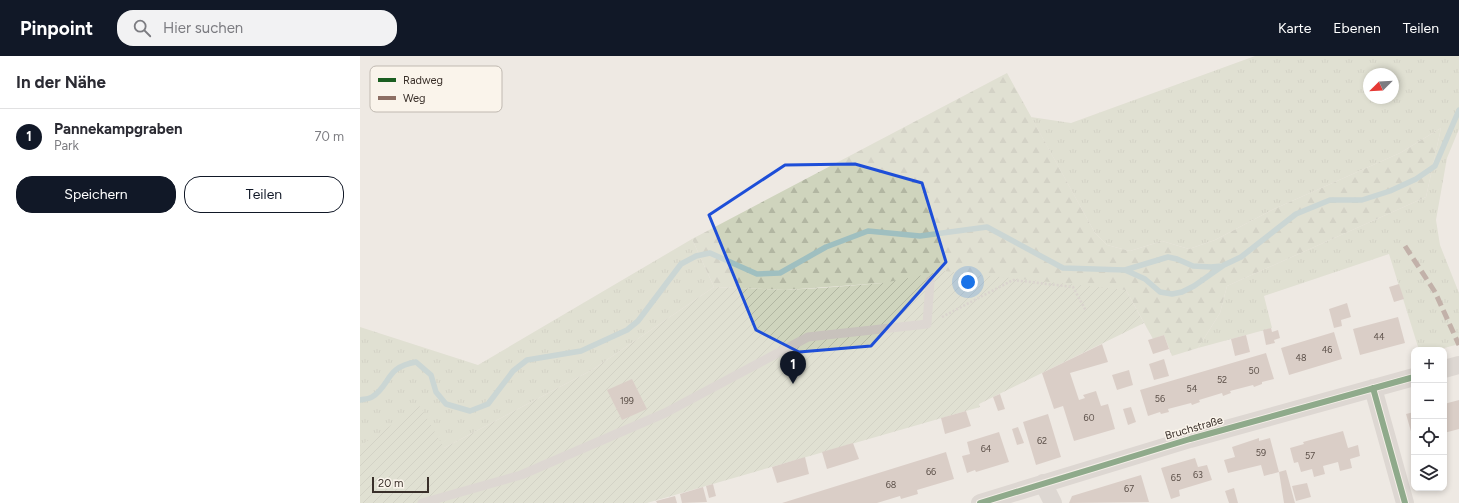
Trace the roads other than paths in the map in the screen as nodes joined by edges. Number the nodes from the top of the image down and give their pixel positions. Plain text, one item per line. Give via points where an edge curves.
1 (930, 282) dead end
2 (1459, 365) edge
3 (1447, 368) edge
4 (1411, 378) edge
5 (1373, 388) junction
6 (1043, 483) junction
7 (422, 503) edge
8 (980, 503) edge
9 (1053, 503) edge
10 (1404, 503) edge

1 - 7 lane via 927,324 808,336 651,419 521,475
2 - 3 street
4 - 5 street, Bruchstraße
5 - 6 street, Bruchstraße
5 - 10 street
6 - 8 street, Bruchstraße
6 - 9 street

